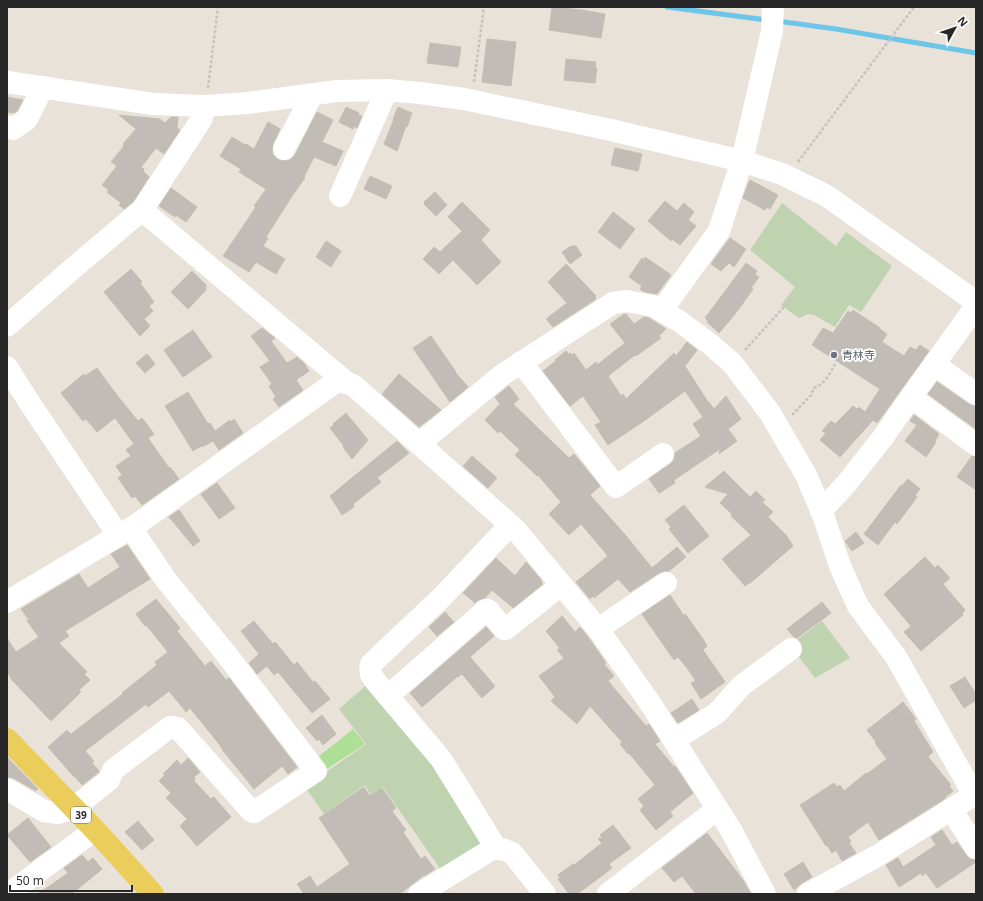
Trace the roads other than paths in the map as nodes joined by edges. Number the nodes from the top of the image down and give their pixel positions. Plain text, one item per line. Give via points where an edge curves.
1 (773, 7) edge
2 (7, 82) edge
3 (43, 87) junction
4 (387, 90) junction
5 (312, 95) junction
6 (205, 106) junction
7 (7, 126) edge
8 (284, 149) dead end
9 (742, 161) junction
10 (340, 196) dead end
11 (142, 210) junction
12 (976, 302) edge
13 (976, 306) edge
14 (662, 310) junction
15 (7, 326) edge
16 (521, 362) junction
17 (934, 364) junction
18 (7, 366) edge
19 (347, 383) junction
20 (976, 394) edge
21 (911, 397) junction
22 (419, 444) junction
23 (976, 445) edge
24 (663, 454) dead end
25 (821, 511) junction
26 (510, 524) junction
27 (124, 532) junction
28 (666, 583) dead end
29 (561, 585) junction
30 (7, 602) edge
31 (598, 629) junction
32 (791, 649) dead end
33 (388, 696) junction
34 (7, 739) edge
35 (674, 740) junction
36 (7, 789) edge
37 (975, 795) edge
38 (74, 808) junction
39 (718, 809) junction
40 (951, 809) junction
41 (95, 830) junction
42 (496, 848) junction
43 (976, 848) edge
44 (8, 894) edge
45 (153, 894) edge
46 (419, 894) edge
47 (545, 894) edge
48 (608, 894) edge
49 (765, 894) edge
50 (808, 894) edge

1 - 9 street via 772,31
2 - 3 street
3 - 6 street via 154,104
3 - 7 street via 27,119 13,129
4 - 5 street via 337,91
4 - 9 street via 472,101
4 - 10 street
5 - 6 street
5 - 8 street
6 - 11 street via 201,120
9 - 12 street via 787,177 827,196
9 - 14 street via 719,230
11 - 15 street
11 - 19 street
13 - 17 street
14 - 16 street via 627,301 613,303
14 - 25 street via 686,325 732,363 770,413 806,475
16 - 22 street
16 - 24 street via 616,487
17 - 20 street
17 - 21 street
18 - 27 street via 31,405
19 - 22 street via 353,385
19 - 27 street via 337,381
21 - 23 street
21 - 25 street via 847,483
22 - 26 street
25 - 37 street via 840,566 858,606 896,657
26 - 29 street
26 - 33 street via 441,598 371,664 370,674
27 - 30 street
27 - 38 street via 227,655 316,771 254,812 178,728 170,727 113,770 109,780
28 - 31 street
29 - 31 street
29 - 33 street via 506,629 486,610
31 - 35 street
32 - 35 street via 741,686 717,713
33 - 42 street via 441,759
34 - 38 main road, 39
35 - 39 street
36 - 38 street via 44,811 58,813
37 - 40 street
38 - 41 main road, 39
39 - 48 street
39 - 49 street
40 - 43 street
40 - 50 street via 877,856
41 - 44 street
41 - 45 main road, 39
42 - 46 street
42 - 47 street via 506,849 512,853

